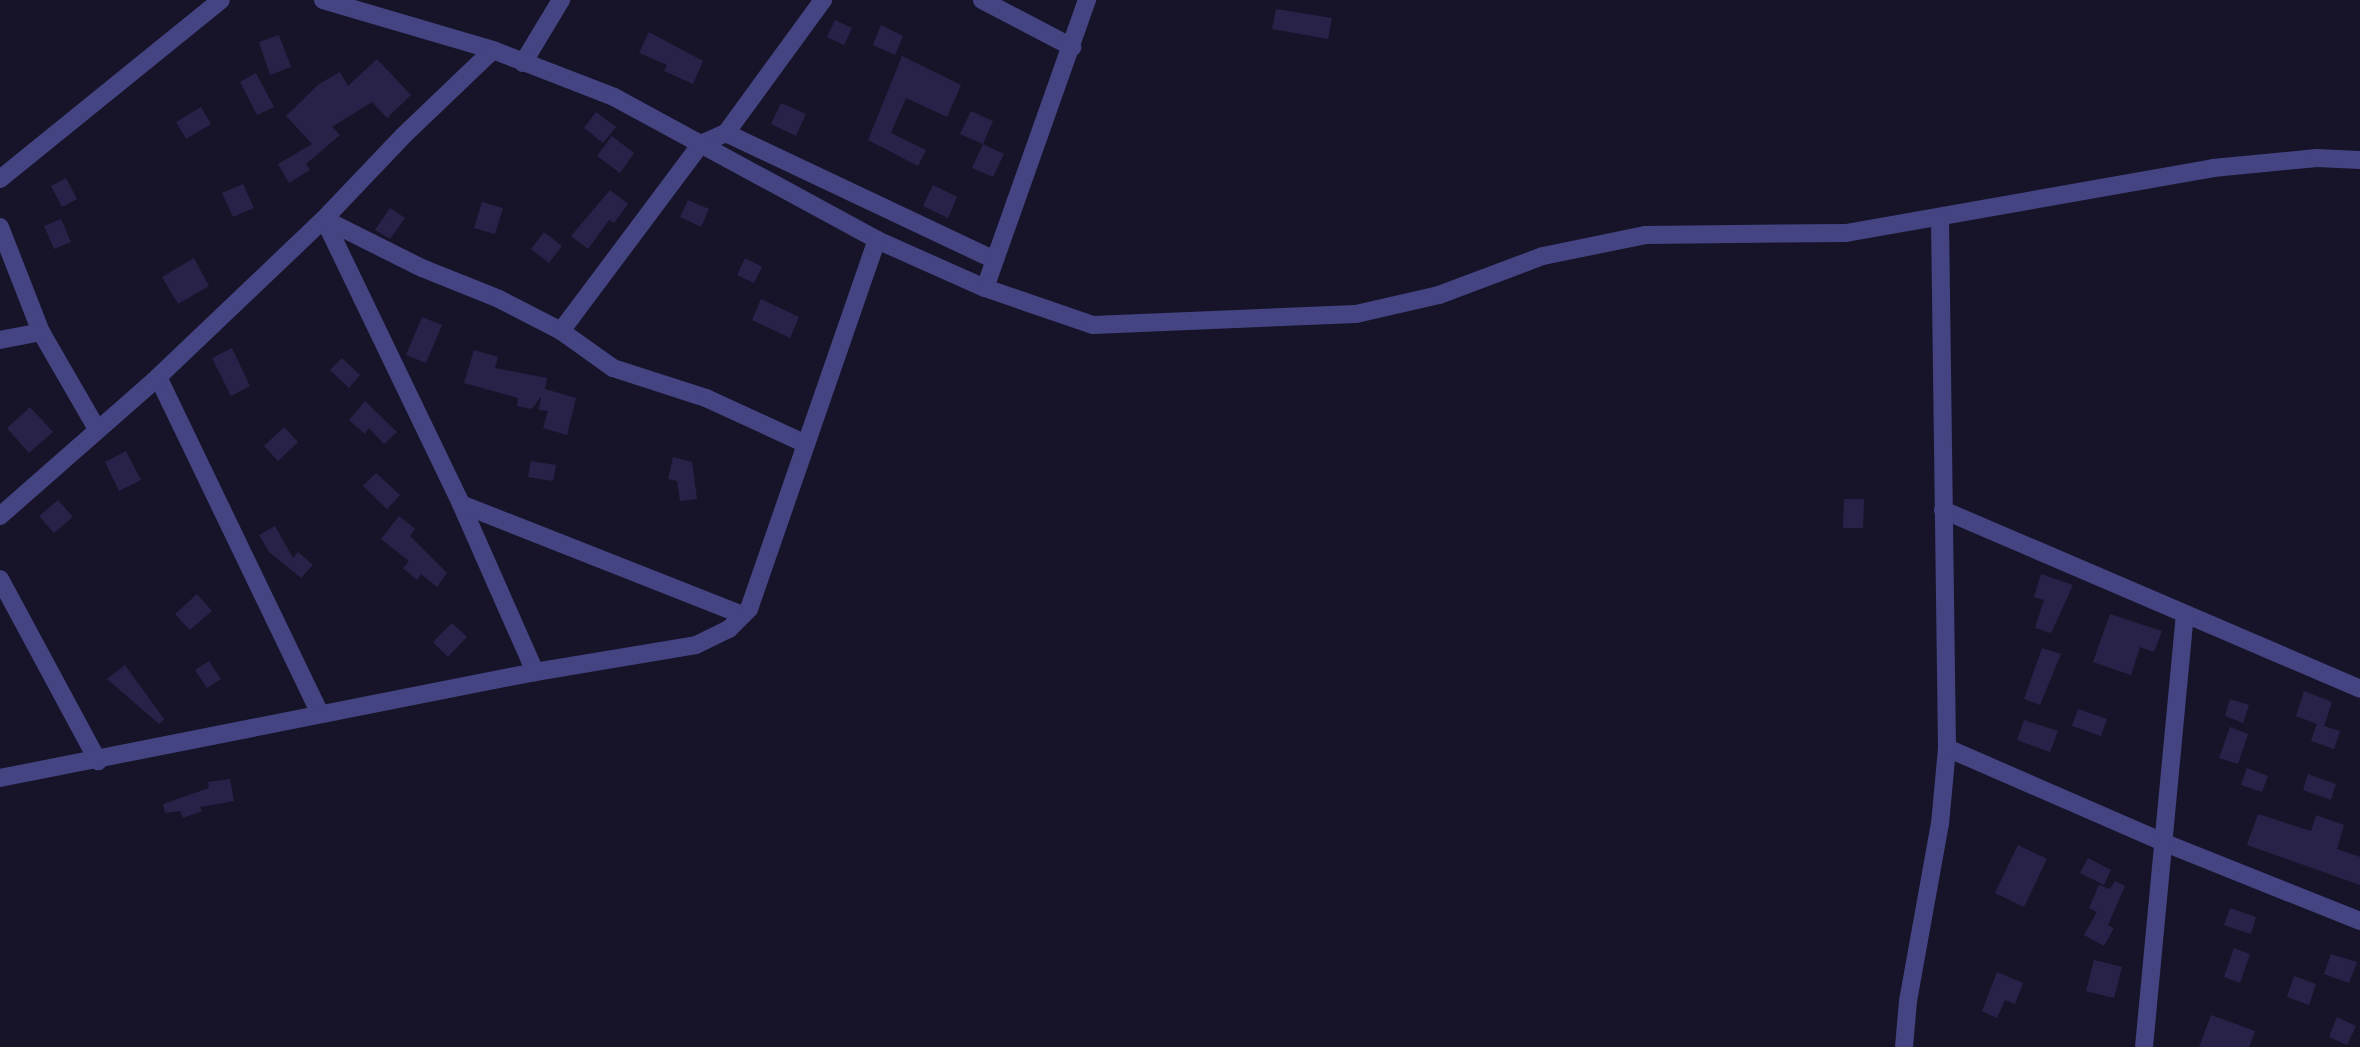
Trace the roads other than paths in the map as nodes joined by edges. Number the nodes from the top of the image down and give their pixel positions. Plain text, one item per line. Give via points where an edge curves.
1 (221, 0) edge
2 (323, 0) edge
3 (561, 0) edge
4 (823, 0) edge
5 (982, 0) edge
6 (1087, 0) edge
7 (1072, 47) junction
8 (493, 50) junction
9 (523, 63) junction
10 (726, 133) junction
11 (701, 144) junction
12 (2360, 160) edge
13 (0, 179) edge
14 (1940, 217) junction
15 (324, 219) junction
16 (0, 227) edge
17 (877, 240) junction
18 (995, 260) junction
19 (985, 288) junction
20 (561, 331) junction
21 (41, 332) junction
22 (0, 340) edge
23 (158, 377) junction
24 (97, 429) junction
25 (806, 444) junction
26 (461, 504) junction
27 (1943, 510) junction
28 (0, 516) edge
29 (0, 579) edge
30 (2185, 614) junction
31 (743, 615) junction
32 (535, 672) junction
33 (2360, 689) edge
34 (320, 714) junction
35 (1947, 748) junction
36 (98, 761) junction
37 (0, 778) edge
38 (2165, 843) junction
39 (2360, 921) edge
40 (1904, 1047) edge
41 (2144, 1047) edge

1 - 13 street
2 - 8 street
3 - 9 street
4 - 10 street
5 - 7 street
6 - 7 street
7 - 18 street
8 - 9 street
8 - 15 street
9 - 11 street via 614,97
10 - 11 street
10 - 18 street
11 - 17 street
11 - 20 street
12 - 14 street via 2317,158 2213,168
14 - 19 street via 1846,233 1645,235 1543,256 1439,295 1356,314 1093,325
14 - 27 street
15 - 20 street
15 - 23 street
15 - 26 street
16 - 21 street
17 - 19 street
17 - 25 street
18 - 19 street
20 - 25 street via 613,368 706,398
21 - 22 street
21 - 24 street
23 - 24 street
23 - 34 street
24 - 28 street
25 - 31 street
26 - 31 street
26 - 32 street
27 - 30 street
27 - 35 street
29 - 36 street
30 - 33 street
30 - 38 street
31 - 32 street via 729,629 696,645
32 - 34 street
34 - 36 street
35 - 38 street
35 - 40 street
36 - 37 street
38 - 39 street
38 - 41 street

